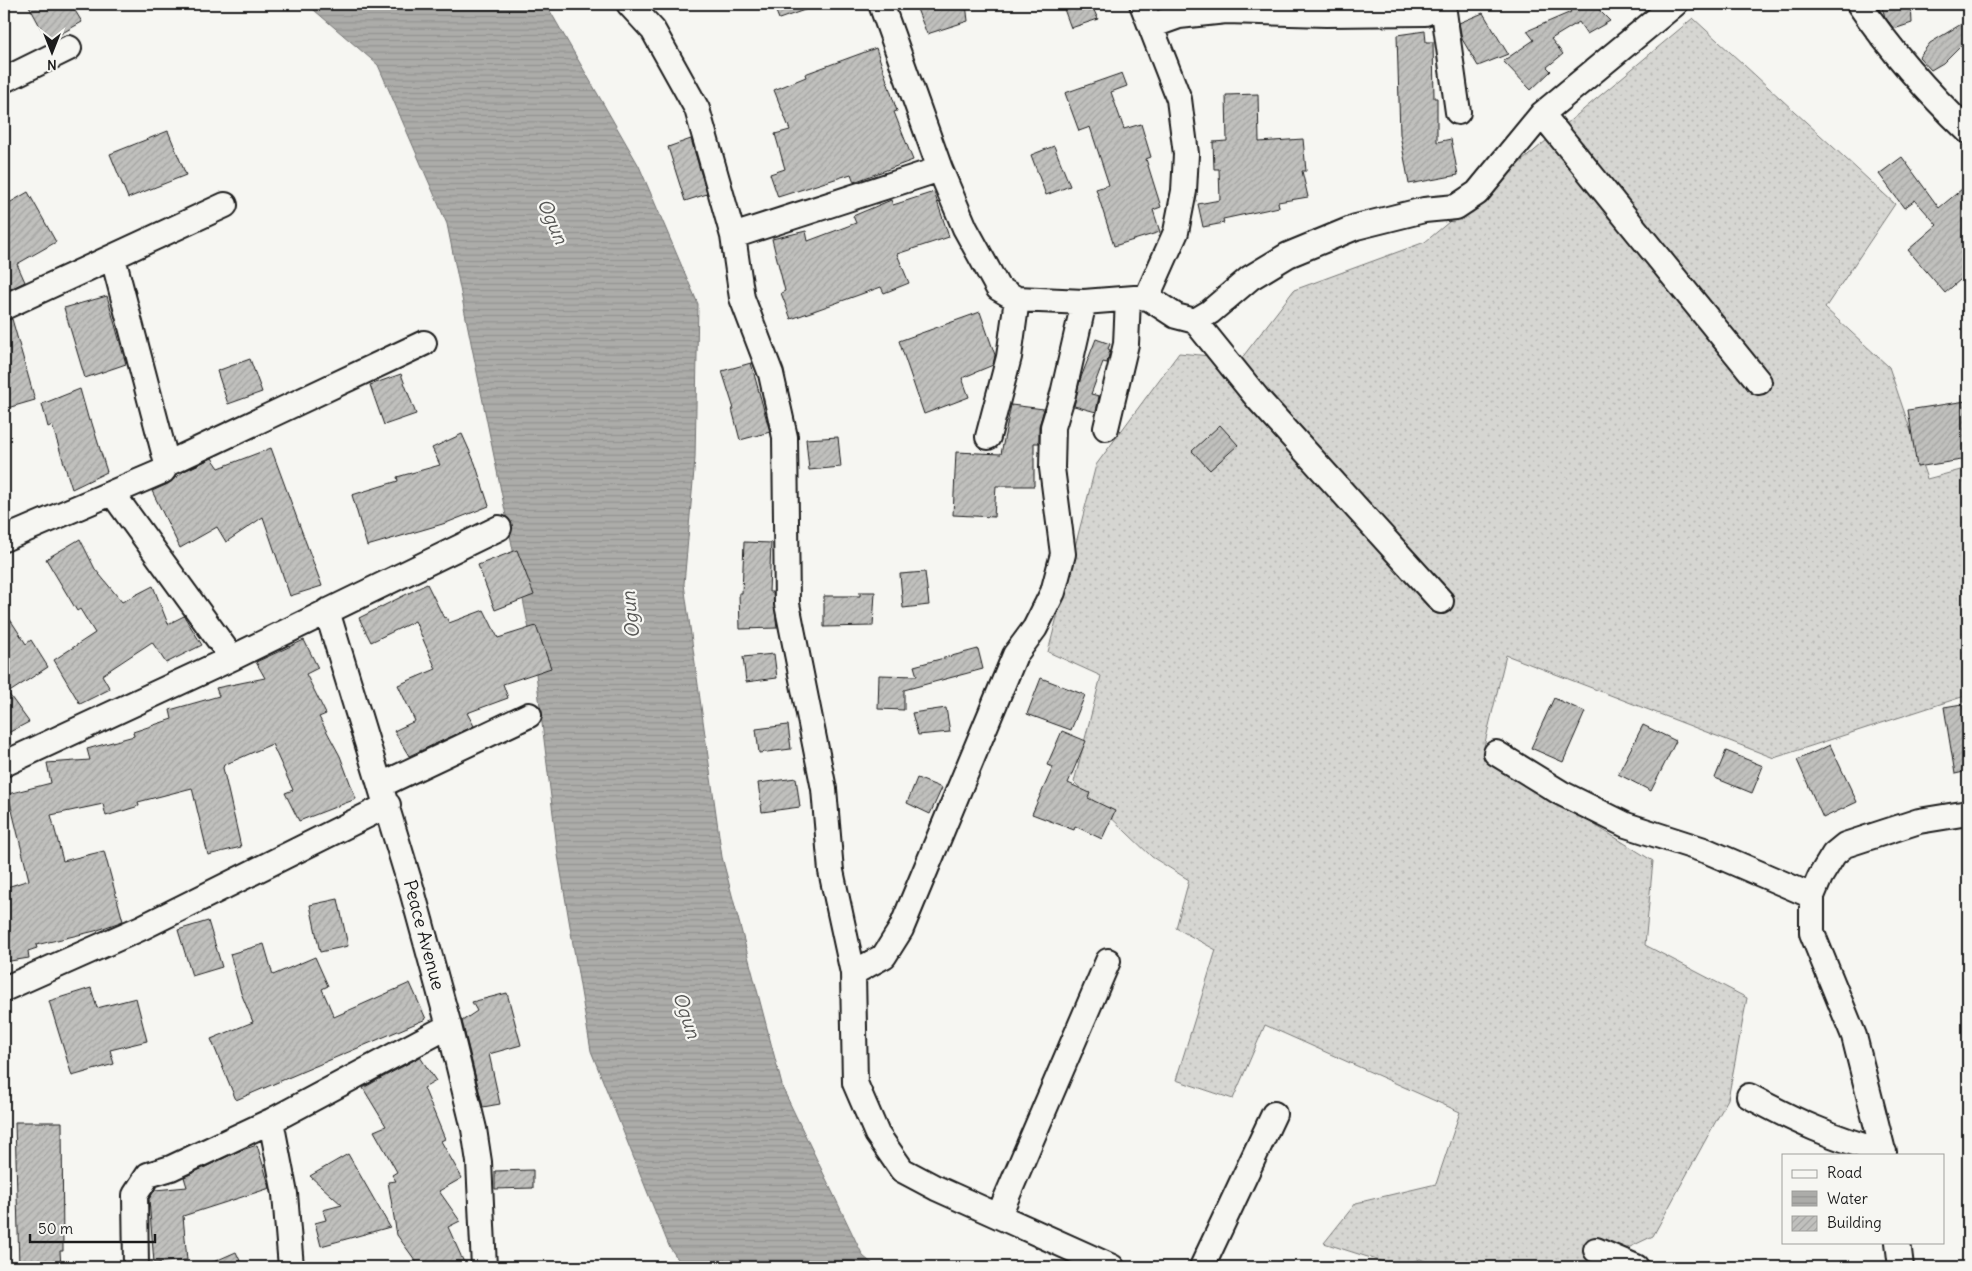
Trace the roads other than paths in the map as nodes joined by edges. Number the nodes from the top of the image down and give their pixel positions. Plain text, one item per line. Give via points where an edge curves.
1 (629, 4) edge
2 (881, 4) edge
3 (1142, 4) edge
4 (1675, 4) edge
5 (1859, 4) edge
6 (1444, 5) edge
7 (1151, 26) junction
8 (69, 48) dead end
9 (4, 80) edge
10 (1458, 112) dead end
11 (1542, 114) junction
12 (1968, 130) edge
13 (940, 169) junction
14 (225, 205) dead end
15 (733, 236) junction
16 (113, 258) junction
17 (1138, 298) junction
18 (1017, 299) junction
19 (1084, 302) junction
20 (4, 307) edge
21 (1195, 321) junction
22 (424, 343) dead end
23 (1759, 382) dead end
24 (1106, 428) dead end
25 (988, 437) dead end
26 (167, 464) junction
27 (113, 494) junction
28 (499, 528) dead end
29 (4, 539) edge
30 (1441, 601) dead end
31 (327, 611) junction
32 (232, 658) junction
33 (529, 715) dead end
34 (1496, 753) dead end
35 (4, 764) edge
36 (385, 795) junction
37 (1968, 813) edge
38 (1812, 896) junction
39 (1108, 961) dead end
40 (853, 973) junction
41 (4, 990) edge
42 (449, 1026) junction
43 (1749, 1096) dead end
44 (1274, 1114) dead end
45 (271, 1121) junction
46 (1884, 1153) edge
47 (999, 1215) junction
48 (1898, 1244) edge
49 (1596, 1250) dead end
50 (136, 1267) edge
51 (291, 1267) edge
52 (484, 1267) edge
53 (1112, 1267) edge
54 (1202, 1267) edge
55 (1636, 1267) edge
56 (1901, 1267) edge

1 - 15 street via 653,30 697,109
2 - 13 street
3 - 7 street
4 - 11 street
5 - 12 street via 1886,44
6 - 7 street via 1425,13 1226,11 1179,16
6 - 10 street
7 - 17 street via 1179,99 1186,154 1184,191 1176,232
8 - 9 street
11 - 21 street via 1477,193 1456,207 1424,210 1356,227 1288,255 1250,278
11 - 23 street
13 - 15 street
13 - 18 street via 965,228 998,288
14 - 16 street
15 - 40 street via 742,298 771,374 784,437 787,604 824,789 831,871
16 - 20 street
16 - 26 street
17 - 19 street
17 - 21 street
17 - 24 street
18 - 19 street
18 - 25 street via 1009,358
19 - 40 street via 1053,427 1052,468 1063,554 1052,592 1035,628 1015,655 901,929 884,956
21 - 30 street via 1258,399
22 - 26 street
26 - 27 street via 163,471
27 - 29 street
27 - 32 street
28 - 31 street
31 - 32 street
31 - 36 street, Peace Avenue
32 - 35 street
33 - 36 street
34 - 38 street via 1561,793 1626,825 1707,851
36 - 41 street via 141,928
36 - 42 street, Peace Avenue
37 - 38 street via 1919,821 1845,845 1834,854
38 - 46 street via 1812,934 1854,1036
39 - 47 street
40 - 47 street via 855,1083 877,1134 902,1170
42 - 45 street
42 - 52 street, Peace Avenue via 479,1162
43 - 46 street via 1798,1123
44 - 54 street
45 - 50 street via 171,1168 148,1175 135,1195
45 - 51 street via 285,1194
47 - 53 street
48 - 56 street
49 - 55 street

